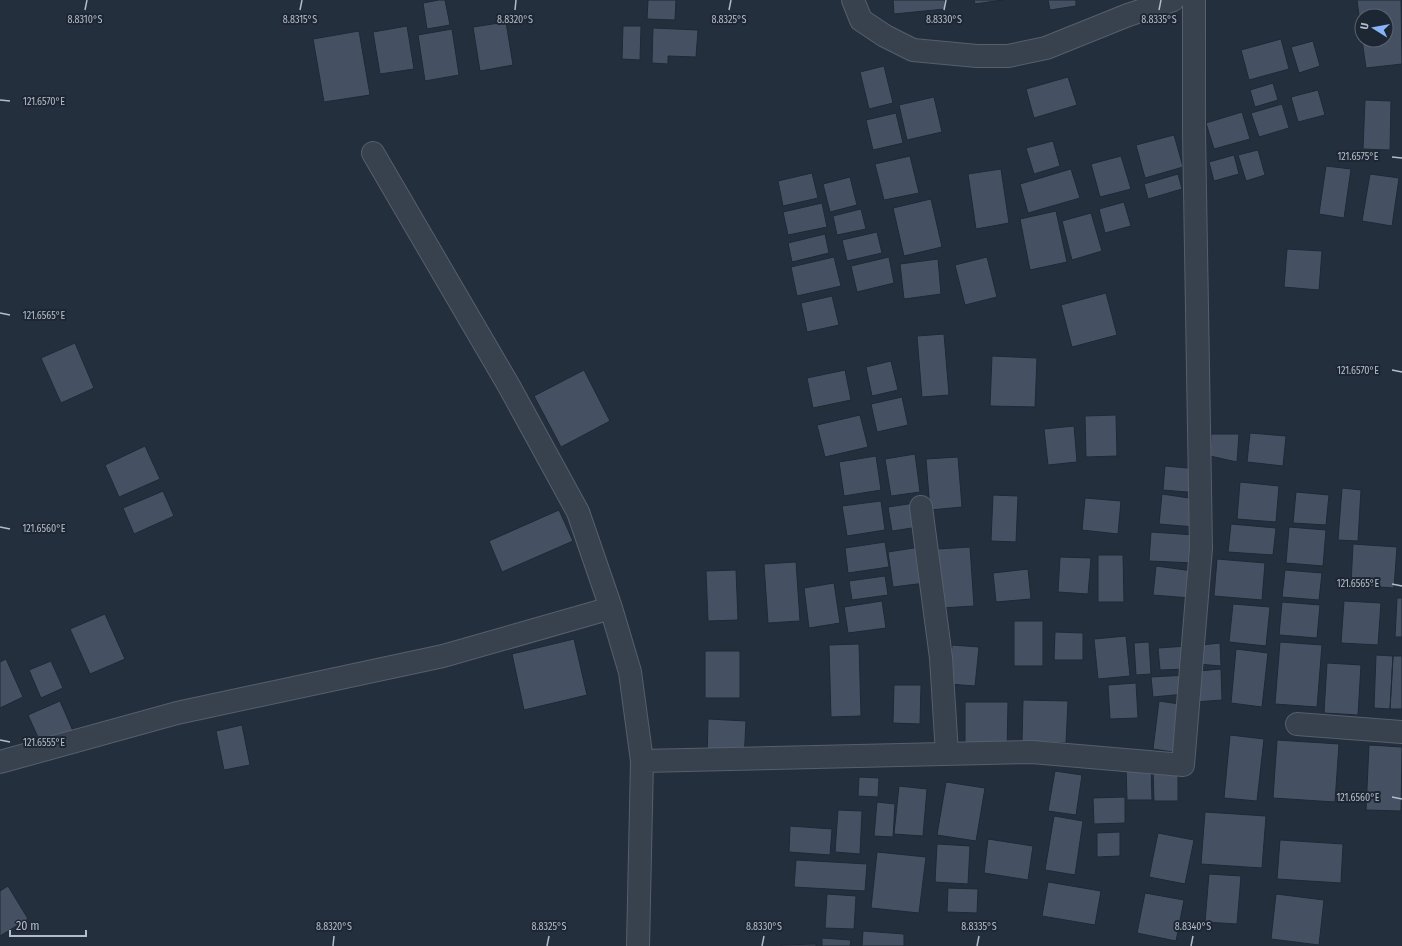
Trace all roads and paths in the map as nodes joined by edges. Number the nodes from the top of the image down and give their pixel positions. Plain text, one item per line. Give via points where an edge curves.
1 (853, 0) edge
2 (1172, 0) edge
3 (1194, 0) edge
4 (373, 153) dead end
5 (921, 507) dead end
6 (611, 608) junction
7 (1296, 724) dead end
8 (1402, 732) edge
9 (947, 754) junction
10 (642, 761) junction
11 (0, 762) edge
12 (638, 946) edge

1 - 2 street via 861,20 913,50 1008,56 1046,48
3 - 9 street via 1201,548 1183,765 1032,752
4 - 6 street via 509,386 578,512
5 - 9 street via 941,658
6 - 10 street via 630,672
6 - 11 street via 443,656 177,713
7 - 8 street
9 - 10 street
10 - 12 street

